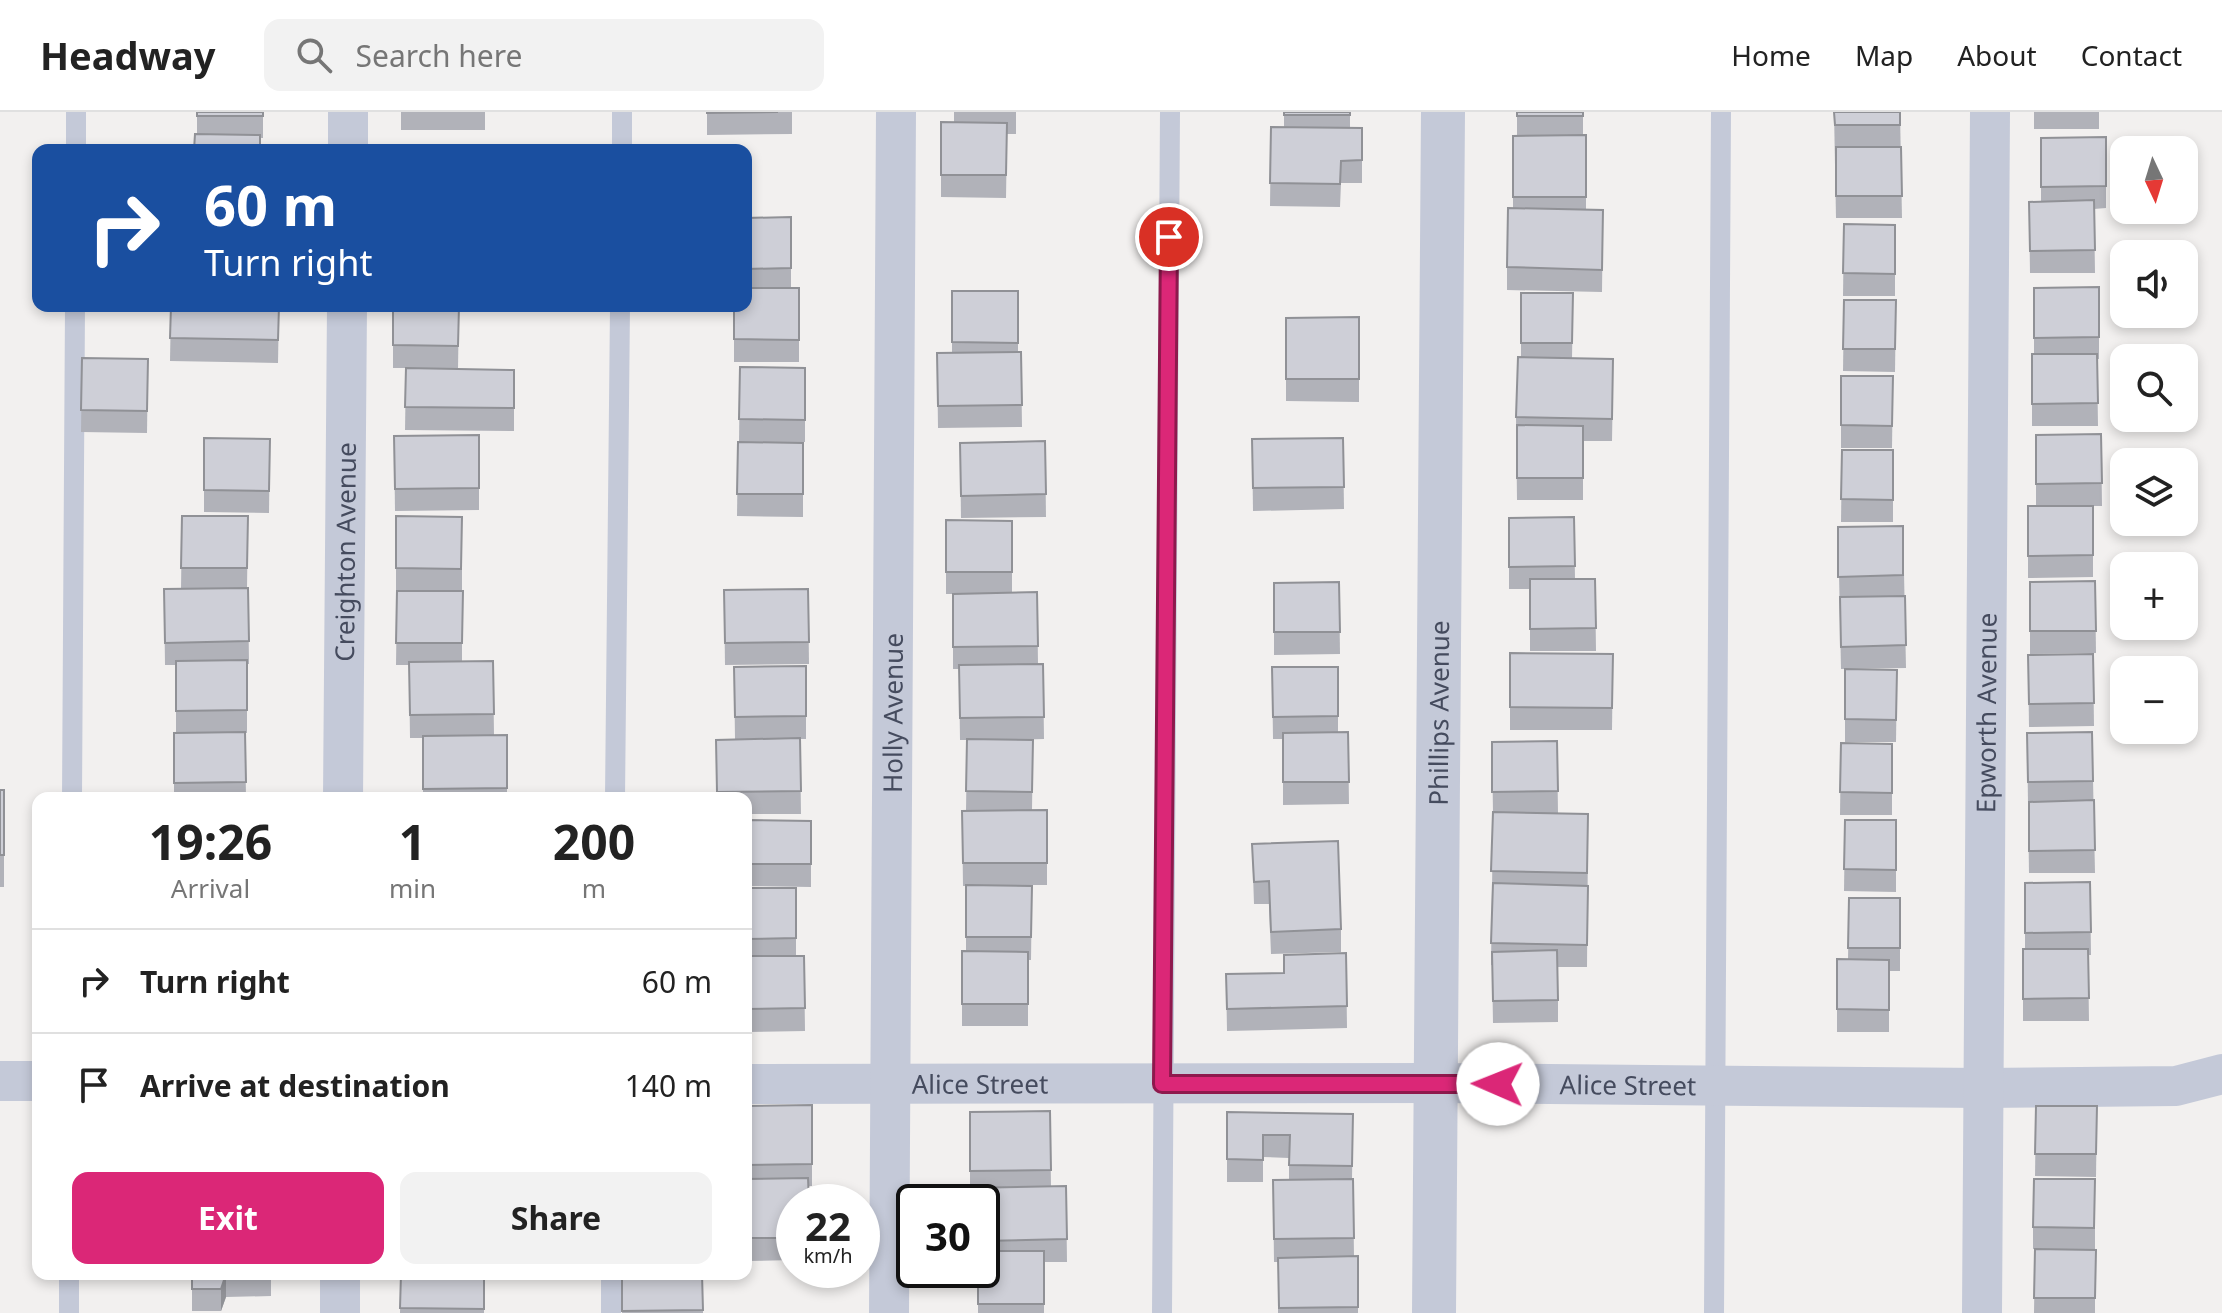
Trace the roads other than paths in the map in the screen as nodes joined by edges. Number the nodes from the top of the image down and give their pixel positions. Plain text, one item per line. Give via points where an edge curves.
1 (76, 112) edge
2 (348, 112) edge
3 (622, 112) edge
4 (896, 112) edge
5 (1170, 112) edge
6 (1443, 112) edge
7 (1721, 112) edge
8 (1990, 112) edge
9 (76, 144) edge
10 (348, 144) edge
11 (622, 144) edge
12 (75, 312) edge
13 (347, 312) edge
14 (620, 312) edge
15 (72, 792) edge
16 (343, 792) edge
17 (615, 792) edge
18 (2222, 1074) edge
19 (0, 1081) edge
20 (32, 1081) edge
21 (1436, 1083) junction
22 (752, 1084) edge
23 (1162, 1084) junction
24 (890, 1085) junction
25 (1717, 1086) junction
26 (1983, 1088) junction
27 (69, 1280) edge
28 (340, 1280) edge
29 (611, 1280) edge
30 (69, 1313) edge
31 (340, 1313) edge
32 (611, 1313) edge
33 (889, 1313) edge
34 (1162, 1313) edge
35 (1434, 1313) edge
36 (1714, 1313) edge
37 (1982, 1313) edge

1 - 9 lane
2 - 10 street
3 - 11 lane
4 - 24 street, Holly Avenue
5 - 23 lane
6 - 21 street, Phillips Avenue
7 - 25 lane
8 - 26 street, Epworth Avenue
12 - 15 lane
13 - 16 street, Creighton Avenue
14 - 17 lane
18 - 26 street, Alice Street via 2176,1086
19 - 20 street
21 - 23 street, Alice Street
21 - 25 street, Alice Street
21 - 35 street, Phillips Avenue
22 - 24 street, Alice Street
23 - 24 street, Alice Street
23 - 34 lane
24 - 33 street, Holly Avenue
25 - 26 street, Alice Street
25 - 36 lane
26 - 37 street, Epworth Avenue
27 - 30 lane
28 - 31 street
29 - 32 lane

